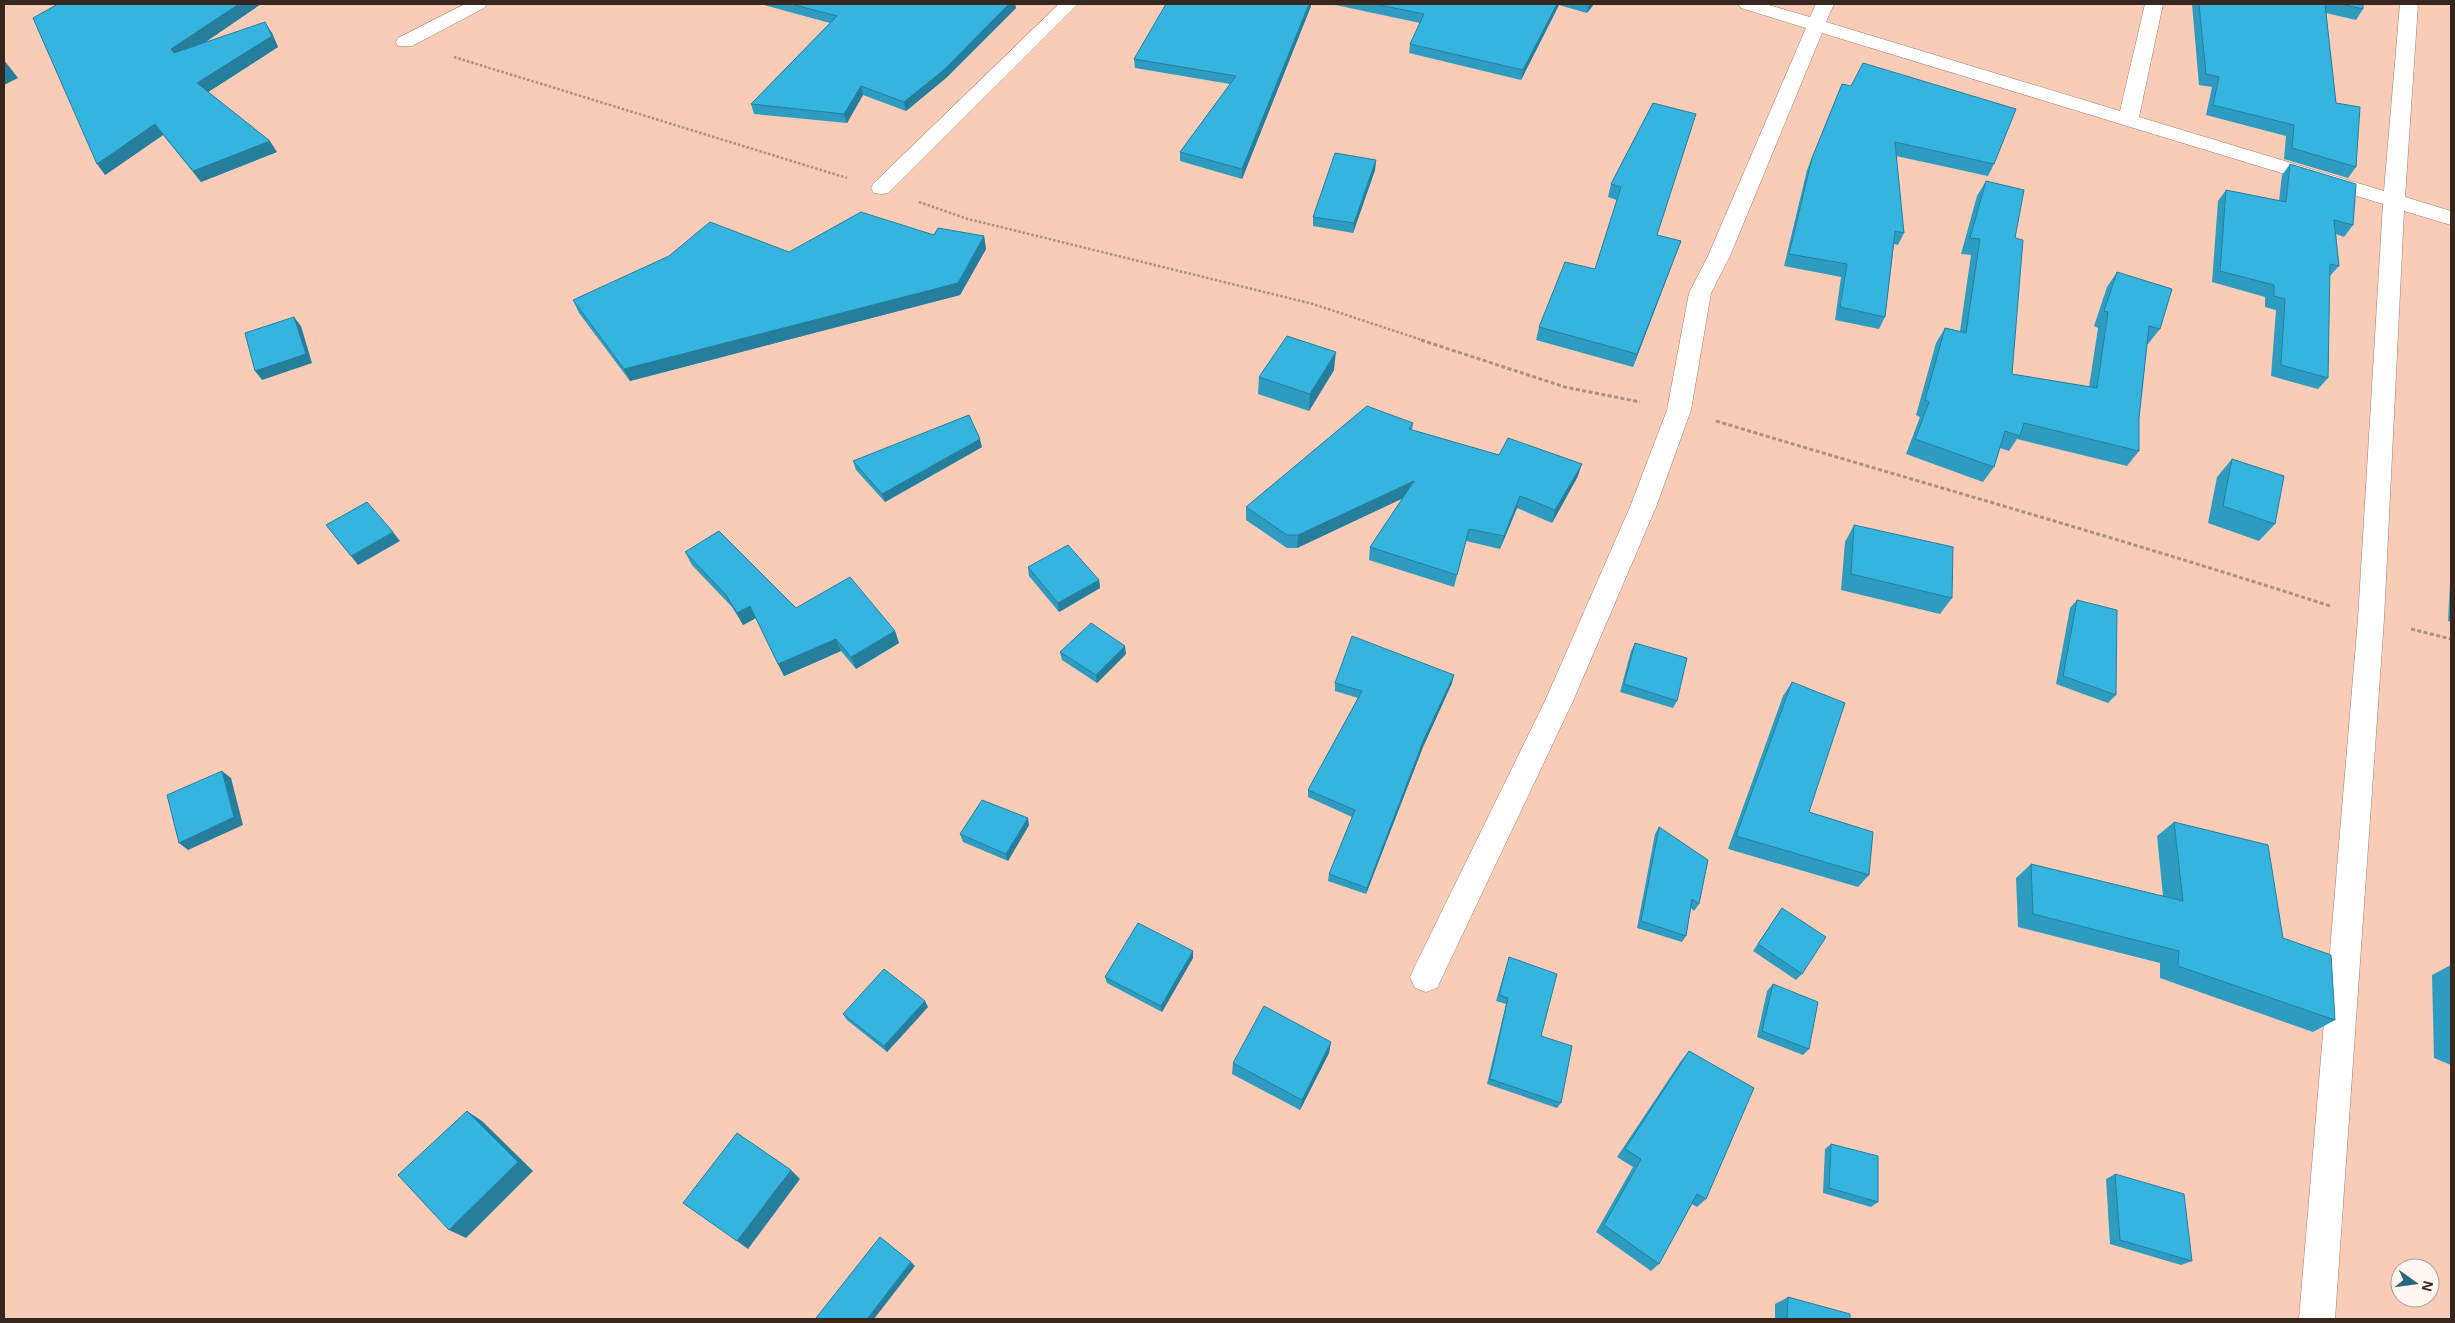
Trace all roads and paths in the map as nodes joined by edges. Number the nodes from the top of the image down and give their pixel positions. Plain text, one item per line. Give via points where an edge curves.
1 (478, 4) edge
2 (1069, 4) edge
3 (1747, 4) edge
4 (1825, 4) edge
5 (2154, 4) edge
6 (2409, 4) edge
7 (1816, 25) junction
8 (405, 42) joint
9 (2128, 120) junction
10 (881, 188) junction
11 (2394, 201) junction
12 (2451, 218) edge
13 (1679, 410) junction
14 (2371, 619) junction
15 (2451, 639) edge
16 (1426, 977) dead end
17 (2318, 1319) edge

1 - 8 street
2 - 10 street
3 - 7 street
4 - 7 street
5 - 9 street
6 - 11 street
7 - 9 street
7 - 13 street via 1719,256 1700,293
8 - 10 path
9 - 11 street
10 - 13 path via 968,219 1313,304 1565,387
11 - 12 street
11 - 14 street
13 - 14 path via 2181,558
13 - 16 street via 1642,507 1559,701
14 - 15 path
14 - 17 street

